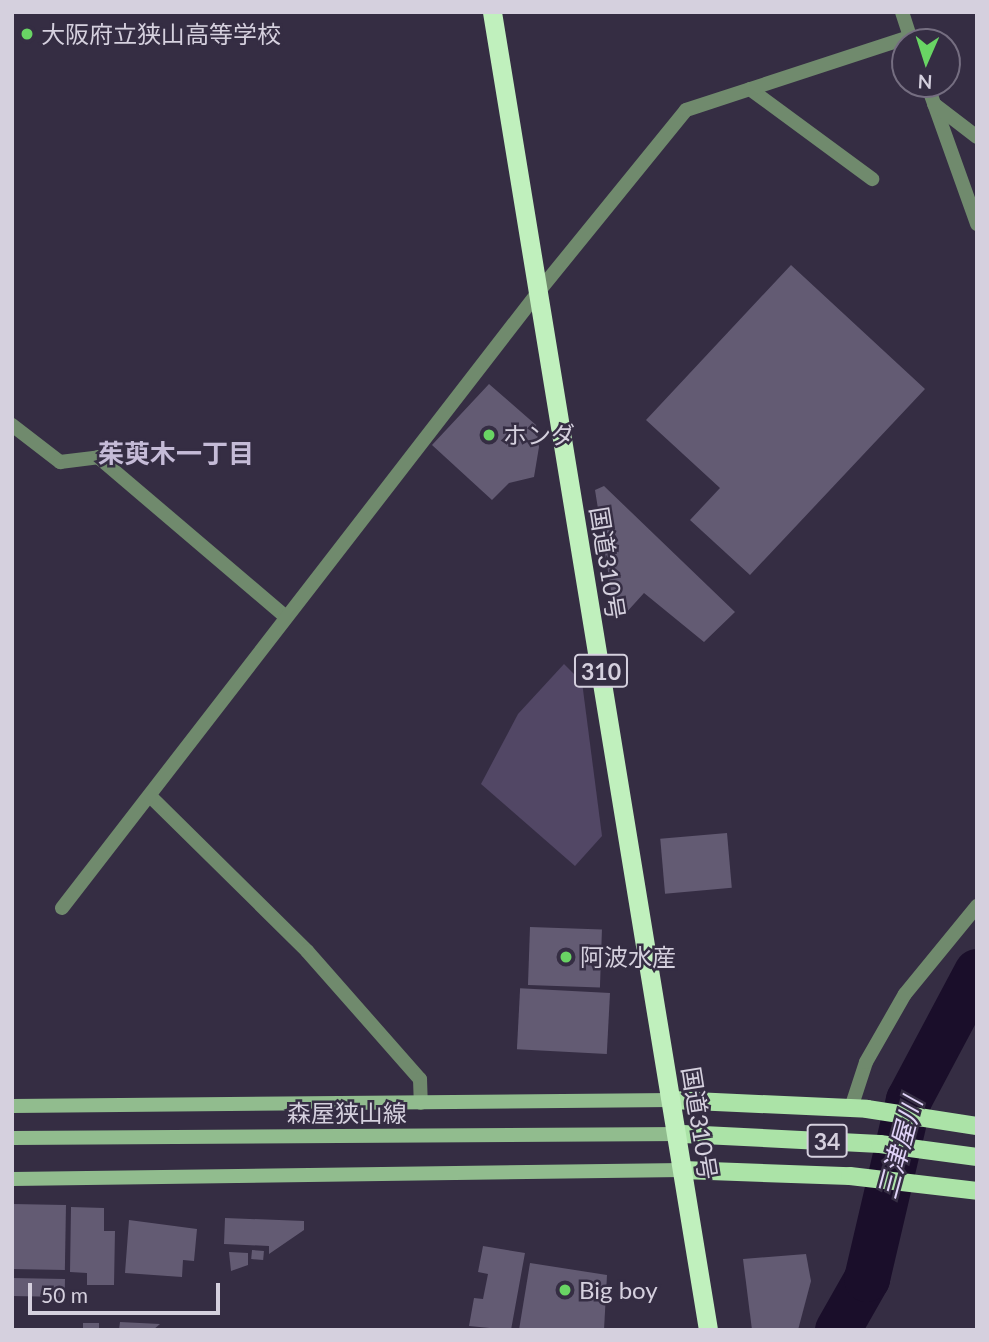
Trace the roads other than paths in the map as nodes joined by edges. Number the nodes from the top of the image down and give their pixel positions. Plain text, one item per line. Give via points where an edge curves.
1 (492, 12) edge
2 (891, 45) edge
3 (750, 89) junction
4 (932, 98) edge
5 (934, 104) junction
6 (977, 137) edge
7 (872, 179) dead end
8 (977, 224) edge
9 (538, 290) junction
10 (12, 425) edge
11 (286, 617) junction
12 (150, 796) junction
13 (977, 906) edge
14 (62, 908) dead end
15 (672, 1100) junction
16 (421, 1103) junction
17 (12, 1106) edge
18 (859, 1109) junction
19 (977, 1126) edge
20 (683, 1134) joint
21 (12, 1138) edge
22 (973, 1156) edge
23 (683, 1170) junction
24 (12, 1179) edge
25 (977, 1191) edge
26 (708, 1330) edge

1 - 9 highway, 国道310号 / 310
2 - 3 street
3 - 7 street
3 - 9 street via 686,110
4 - 5 street
5 - 6 street
5 - 8 street
9 - 11 street
9 - 15 highway, 国道310号 / 310
10 - 11 street via 60,462 98,457
11 - 12 street
12 - 14 street
12 - 16 street via 307,951 420,1079
13 - 18 street via 905,995 866,1062
15 - 16 main road
15 - 18 main road
15 - 23 highway, 国道310号 / 310
16 - 17 main road
18 - 19 main road
20 - 21 main road, 森屋狭山線
20 - 22 main road, 34
23 - 24 main road
23 - 25 main road via 850,1176
23 - 26 highway, 国道310号 / 310

